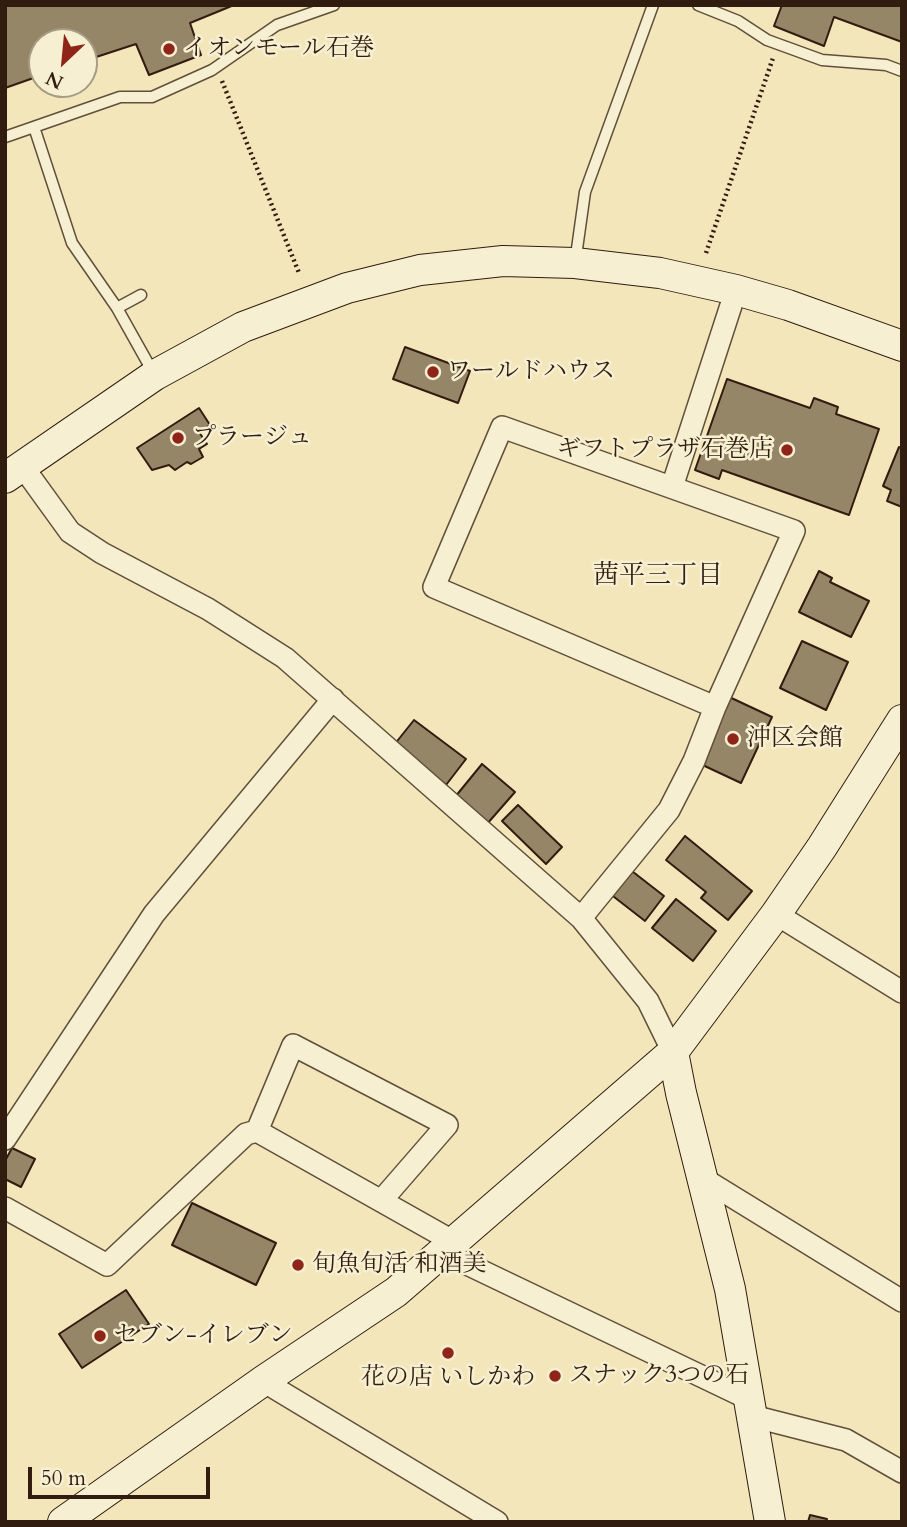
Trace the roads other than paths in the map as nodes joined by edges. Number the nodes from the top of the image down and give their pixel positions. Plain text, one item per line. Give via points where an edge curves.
1 (334, 5) edge
2 (653, 5) edge
3 (698, 5) edge
4 (902, 71) edge
5 (34, 127) junction
6 (5, 137) edge
7 (575, 263) junction
8 (736, 290) junction
9 (141, 295) dead end
10 (117, 308) junction
11 (902, 346) edge
12 (155, 375) junction
13 (14, 472) edge
14 (672, 487) junction
15 (333, 699) junction
16 (715, 707) junction
17 (902, 720) edge
18 (776, 914) junction
19 (581, 918) junction
20 (902, 992) edge
21 (673, 1052) junction
22 (257, 1131) junction
23 (5, 1139) edge
24 (702, 1178) junction
25 (381, 1201) junction
26 (5, 1208) edge
27 (448, 1247) junction
28 (902, 1301) edge
29 (263, 1381) junction
30 (750, 1407) junction
31 (902, 1472) edge
32 (62, 1522) edge
33 (497, 1522) edge
34 (770, 1522) edge

1 - 5 lane via 277,25 216,67 152,97 120,97
2 - 7 lane via 585,192
3 - 4 lane via 738,21 778,45 822,60 886,65
5 - 6 lane
5 - 10 lane via 72,243
7 - 8 street via 660,273
7 - 12 street via 503,261 420,270 347,288 243,327
8 - 11 street
8 - 14 street
9 - 10 lane
10 - 12 lane
12 - 13 street
13 - 15 street via 70,532 285,658
14 - 16 street via 794,531
14 - 16 street via 502,427 434,587
15 - 19 street
15 - 23 street via 154,914
16 - 19 street via 669,810
17 - 18 street
18 - 20 street
18 - 21 street
19 - 21 street via 648,1001
21 - 24 street
21 - 27 street
22 - 25 street
22 - 25 street via 293,1045 447,1125
22 - 26 street via 246,1134 107,1265
24 - 28 street
24 - 30 street via 730,1289
25 - 27 street
27 - 29 street via 396,1292
27 - 30 street
29 - 32 street
29 - 33 street
30 - 31 street via 846,1440
30 - 34 street

